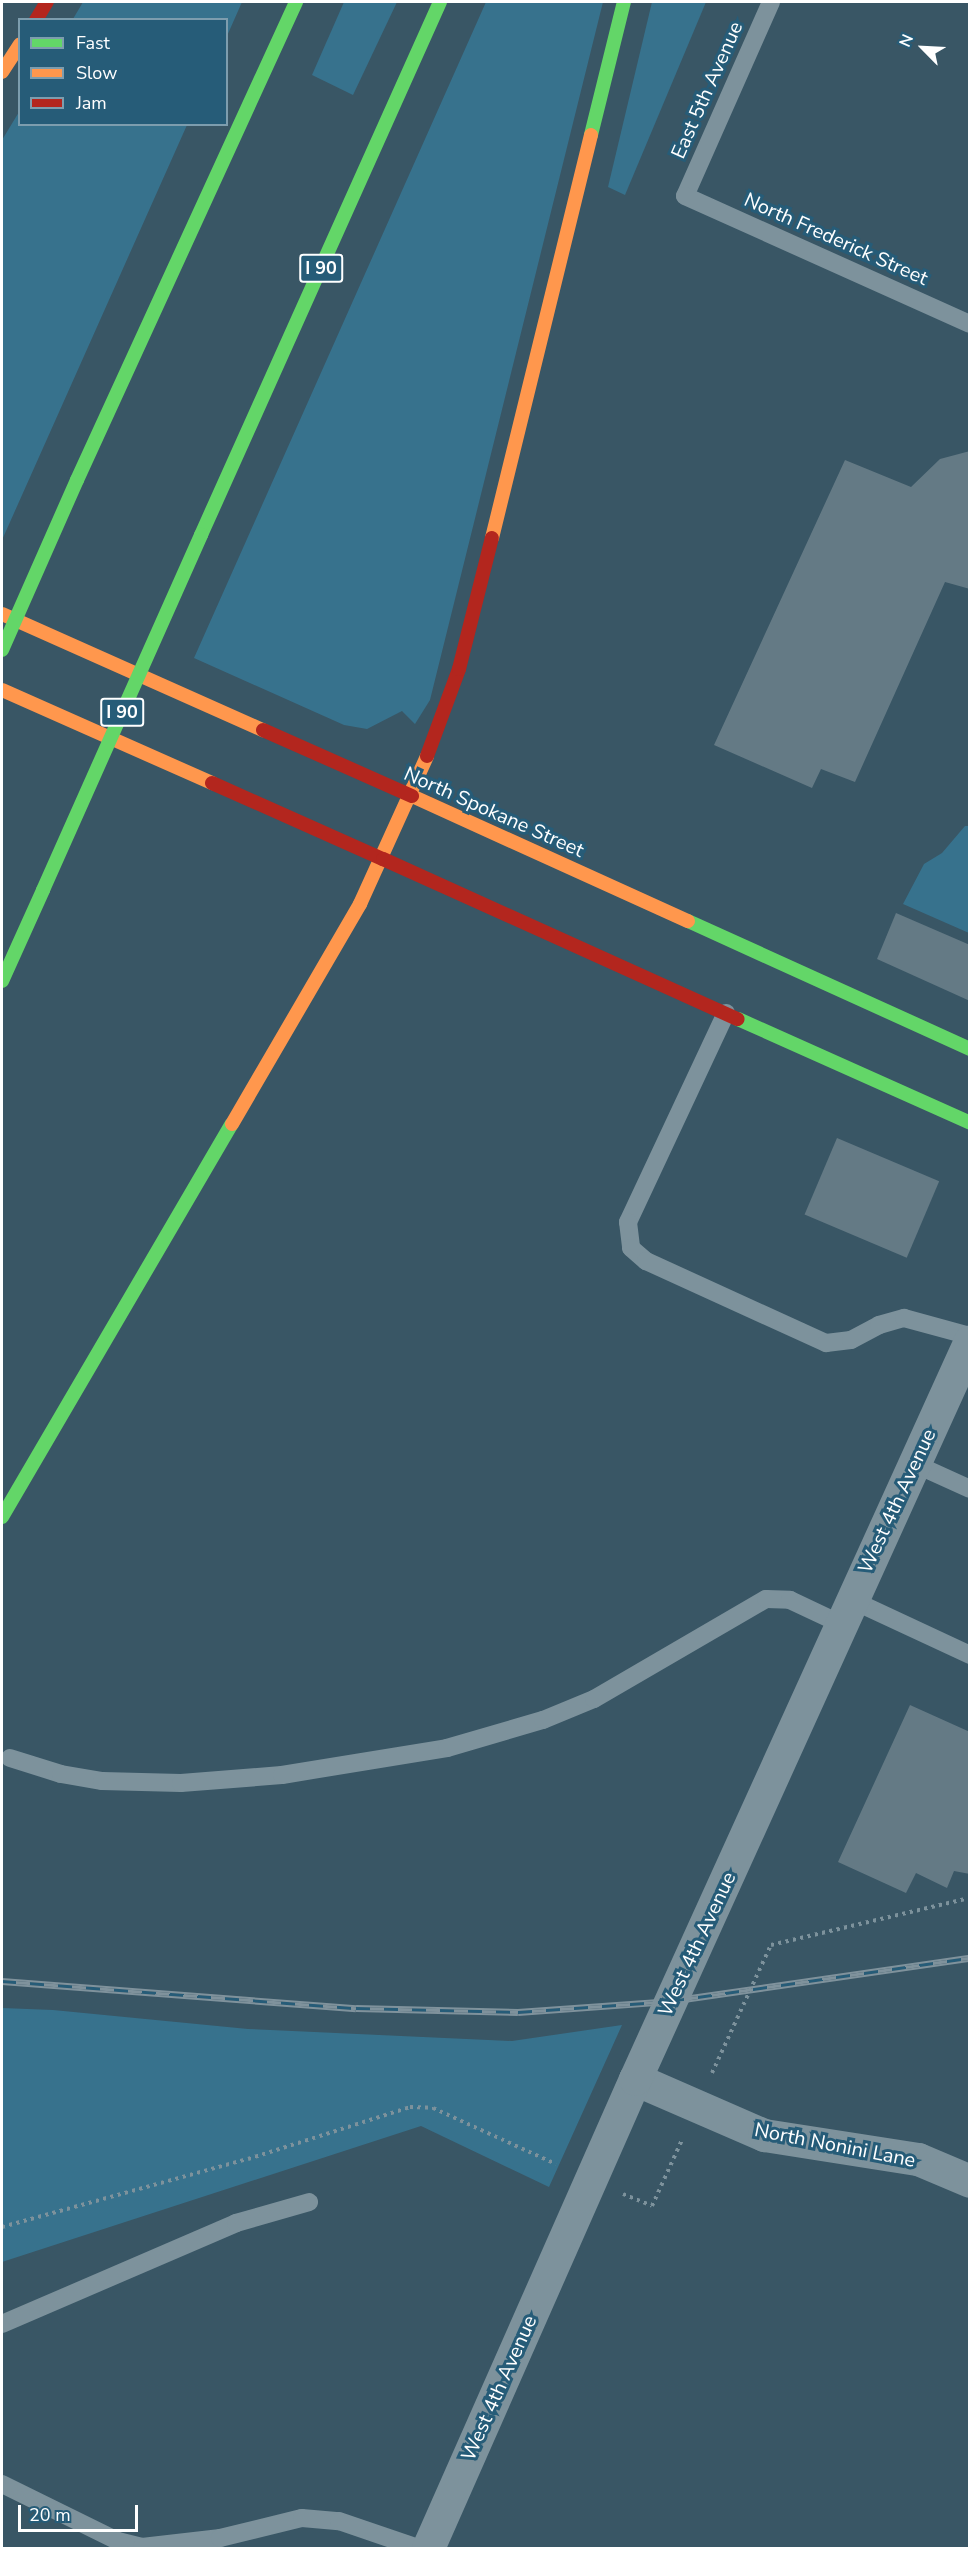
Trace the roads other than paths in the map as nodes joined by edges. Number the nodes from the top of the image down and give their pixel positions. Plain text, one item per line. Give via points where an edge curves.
1 (47, 2) edge
2 (296, 2) edge
3 (440, 2) edge
4 (624, 2) edge
5 (771, 2) edge
6 (37, 18) edge
7 (18, 47) edge
8 (2, 72) edge
9 (685, 196) joint
10 (969, 324) edge
11 (2, 614) edge
12 (2, 650) edge
13 (2, 690) edge
14 (412, 796) junction
15 (383, 858) junction
16 (2, 981) edge
17 (726, 1013) junction
18 (969, 1049) edge
19 (969, 1123) edge
20 (969, 1336) edge
21 (969, 1341) edge
22 (915, 1464) junction
23 (969, 1489) edge
24 (2, 1517) edge
25 (847, 1612) junction
26 (969, 1655) edge
27 (10, 1758) dead end
28 (635, 2079) junction
29 (969, 2181) edge
30 (309, 2202) dead end
31 (2, 2324) edge
32 (2, 2484) edge
33 (418, 2548) edge
34 (428, 2548) edge

1 - 6 main road
2 - 12 main road, bridge
3 - 16 main road, I 90, bridge
4 - 14 main road via 459,669
5 - 9 lane, East 5th Avenue
7 - 8 main road
9 - 10 lane, North Frederick Street
11 - 14 main road, North Spokane Street
13 - 15 main road
14 - 15 main road
14 - 18 main road, North Spokane Street
15 - 17 main road
15 - 24 main road
17 - 19 main road
17 - 20 lane via 628,1222 631,1248 646,1262 826,1343 851,1340 879,1325 904,1318
21 - 22 street, West 4th Avenue
22 - 23 lane
22 - 25 street, West 4th Avenue
25 - 26 lane
25 - 27 lane via 766,1599 623,1683 543,1720 447,1748 282,1775 181,1783 60,1774
25 - 28 street, West 4th Avenue
28 - 29 street, North Nonini Lane via 764,2134 918,2159
28 - 34 street, West 4th Avenue
30 - 31 lane via 236,2223
32 - 33 lane via 118,2541 142,2547 220,2538 302,2517 339,2521

